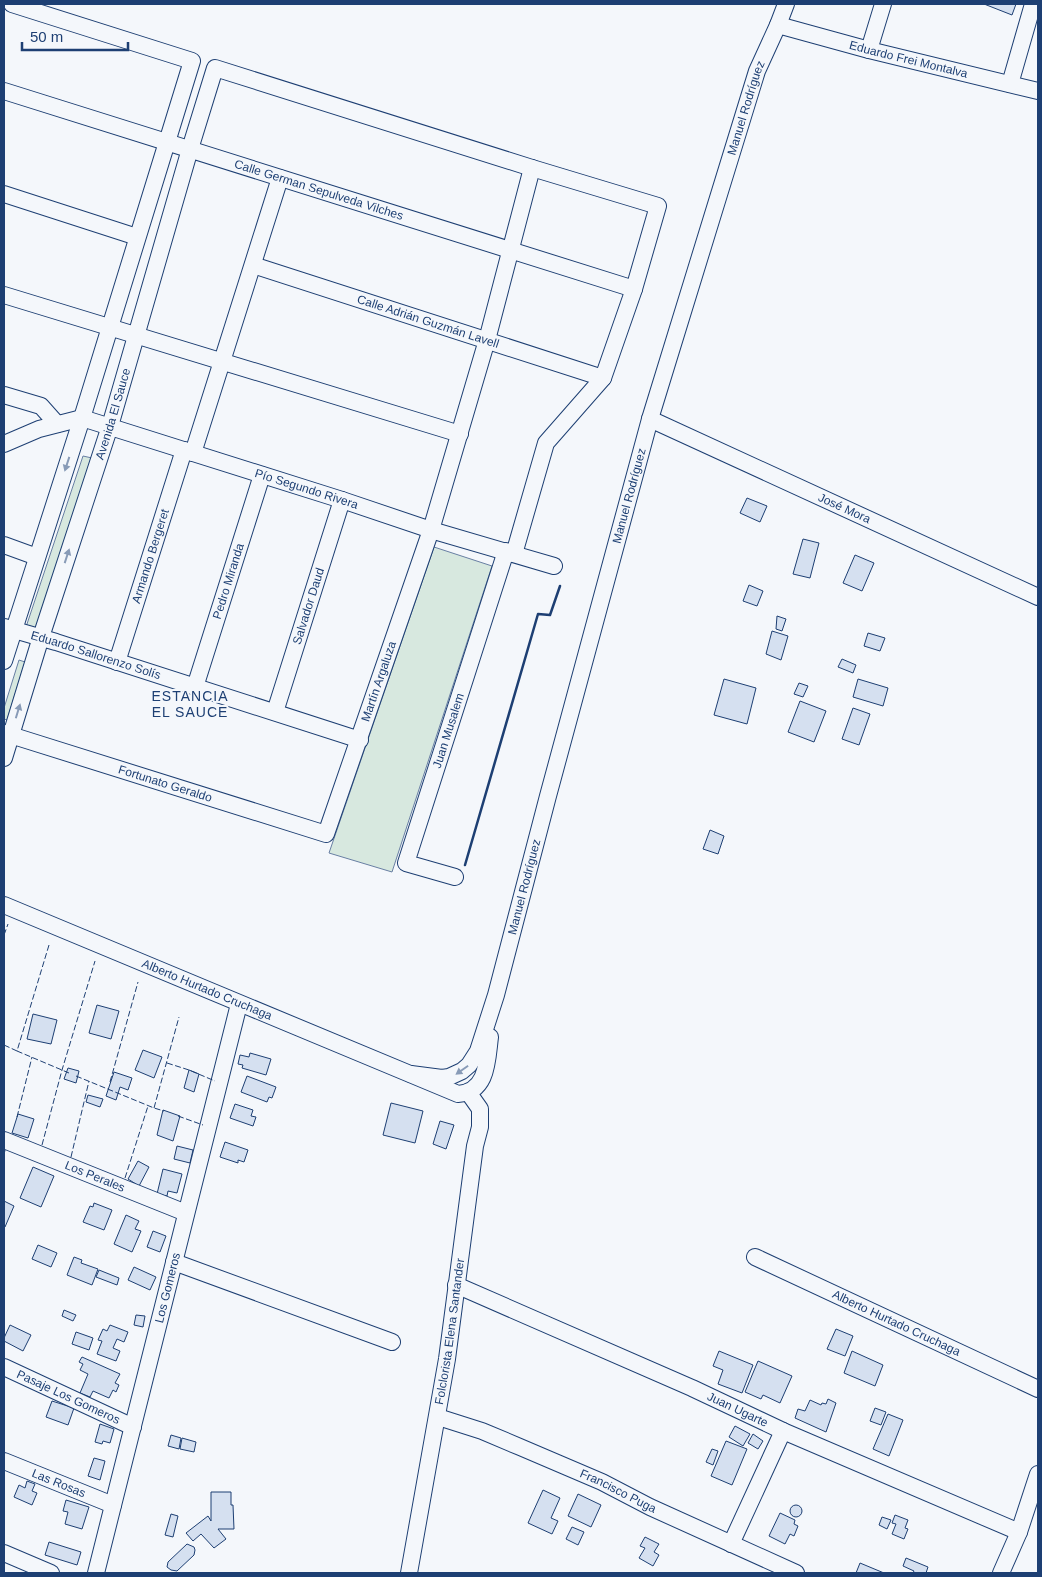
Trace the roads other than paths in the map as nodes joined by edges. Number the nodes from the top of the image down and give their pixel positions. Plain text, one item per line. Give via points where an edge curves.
1 (12, 4) edge
2 (786, 4) edge
3 (883, 4) edge
4 (1033, 4) edge
5 (778, 25) junction
6 (870, 50) junction
7 (1010, 84) junction
8 (4, 91) edge
9 (1038, 91) edge
10 (166, 142) junction
11 (190, 149) junction
12 (532, 168) junction
13 (280, 178) junction
14 (4, 194) edge
15 (137, 237) junction
16 (510, 250) junction
17 (253, 265) junction
18 (634, 289) junction
19 (4, 295) edge
20 (110, 327) junction
21 (136, 335) junction
22 (487, 340) junction
23 (222, 361) junction
24 (603, 378) junction
25 (4, 395) edge
26 (82, 418) junction
27 (650, 420) junction
28 (57, 424) junction
29 (110, 426) junction
30 (460, 434) junction
31 (4, 444) edge
32 (189, 452) junction
33 (262, 475) junction
34 (342, 500) junction
35 (431, 530) junction
36 (4, 545) edge
37 (510, 552) junction
38 (38, 557) junction
39 (554, 566) dead end
40 (1038, 597) edge
41 (9, 629) edge
42 (40, 637) junction
43 (4, 661) edge
44 (117, 662) junction
45 (195, 687) junction
46 (275, 712) junction
47 (7, 734) edge
48 (360, 740) junction
49 (4, 758) edge
50 (326, 834) joint
51 (455, 878) dead end
52 (4, 905) edge
53 (496, 995) junction
54 (239, 1004) junction
55 (411, 1074) junction
56 (468, 1092) junction
57 (4, 1140) edge
58 (186, 1212) junction
59 (755, 1257) dead end
60 (174, 1262) junction
61 (456, 1285) junction
62 (392, 1342) dead end
63 (4, 1367) edge
64 (1038, 1390) edge
65 (438, 1417) junction
66 (133, 1426) junction
67 (784, 1431) junction
68 (4, 1461) edge
69 (1038, 1474) edge
70 (113, 1505) junction
71 (1019, 1532) junction
72 (731, 1544) junction
73 (4, 1553) edge
74 (51, 1573) edge
75 (96, 1573) edge
76 (409, 1573) edge
77 (796, 1573) edge
78 (1000, 1573) edge

1 - 10 street via 192,61
2 - 5 street, Manuel Rodríguez
3 - 6 street
4 - 7 street
5 - 6 street, Eduardo Frei Montalva
5 - 27 street, Manuel Rodríguez via 756,72
6 - 7 street, Eduardo Frei Montalva
7 - 9 street, Eduardo Frei Montalva
8 - 10 street, Calle German Sepulveda Vilches
10 - 11 street, Calle German Sepulveda Vilches
10 - 15 street
11 - 12 street, Avenida El Sauce via 215,68
11 - 13 street, Calle German Sepulveda Vilches
11 - 21 street, Avenida El Sauce
12 - 16 street, Martín Argaluza
12 - 18 street via 658,206
13 - 16 street, Calle German Sepulveda Vilches
13 - 17 street, Armando Bergeret
14 - 15 street
15 - 20 street
16 - 18 street, Calle German Sepulveda Vilches
16 - 22 street, Martín Argaluza
17 - 22 street, Calle Adrián Guzmán Lavell
17 - 23 street, Armando Bergeret
18 - 24 street
19 - 20 street
20 - 21 street
20 - 26 street
21 - 23 street
21 - 29 street, Avenida El Sauce
22 - 24 street, Calle Adrián Guzmán Lavell
22 - 30 street, Martín Argaluza
23 - 30 street
23 - 32 street, Armando Bergeret
24 - 37 street via 546,443
25 - 28 street via 41,406
26 - 28 street, Pío Segundo Rivera
26 - 29 street, Pío Segundo Rivera
26 -> 38 street
27 - 40 street, José Mora
27 - 53 street, Manuel Rodríguez
28 - 31 street, Pío Segundo Rivera
29 - 32 street, Pío Segundo Rivera
42 -> 29 street, Avenida El Sauce
30 - 35 street, Martín Argaluza
32 - 33 street, Pío Segundo Rivera
32 - 44 street, Armando Bergeret
33 - 34 street, Pío Segundo Rivera
33 - 45 street, Pedro Miranda
34 - 35 street, Pío Segundo Rivera
34 - 46 street, Salvador Daud
35 - 37 street, Pío Segundo Rivera
35 - 48 street, Martín Argaluza
36 - 38 street
37 - 39 street, Pío Segundo Rivera
37 - 51 street, Juan Musalem via 406,863
38 - 41 street
41 - 42 street, Eduardo Sallorenzo Solís
41 - 43 street
42 - 44 street, Eduardo Sallorenzo Solís
47 -> 42 street, Avenida El Sauce
44 - 45 street, Eduardo Sallorenzo Solís
45 - 46 street, Eduardo Sallorenzo Solís
46 - 48 street, Eduardo Sallorenzo Solís
47 - 49 street, Avenida El Sauce
47 - 50 street, Fortunato Geraldo
48 - 50 street, Martín Argaluza
52 - 54 street, Alberto Hurtado Cruchaga
53 -> 55 street, Manuel Rodríguez via 478,1051 469,1065 455,1075 442,1078
53 - 56 street, Manuel Rodríguez via 485,1074 479,1086
54 - 55 street, Alberto Hurtado Cruchaga
54 - 58 street, Los Gomeros
55 - 56 street via 458,1094
56 - 61 street, Folclorista Elena Santander via 480,1109 480,1127
57 - 58 street, Los Perales
58 - 60 street, Los Gomeros
59 - 64 street, Alberto Hurtado Cruchaga
60 - 62 street
60 - 66 street, Los Gomeros
61 - 65 street, Folclorista Elena Santander
61 - 67 street, Juan Ugarte
63 - 66 street, Pasaje Los Gomeros
65 - 72 street, Francisco Puga via 529,1450
65 - 76 street, Folclorista Elena Santander
66 - 70 street, Los Gomeros
67 - 71 street, Juan Ugarte
67 - 72 street
68 - 70 street, Las Rosas
69 - 71 street
70 - 75 street, Los Gomeros
71 - 78 street
72 - 77 street, Francisco Puga
73 - 74 street

